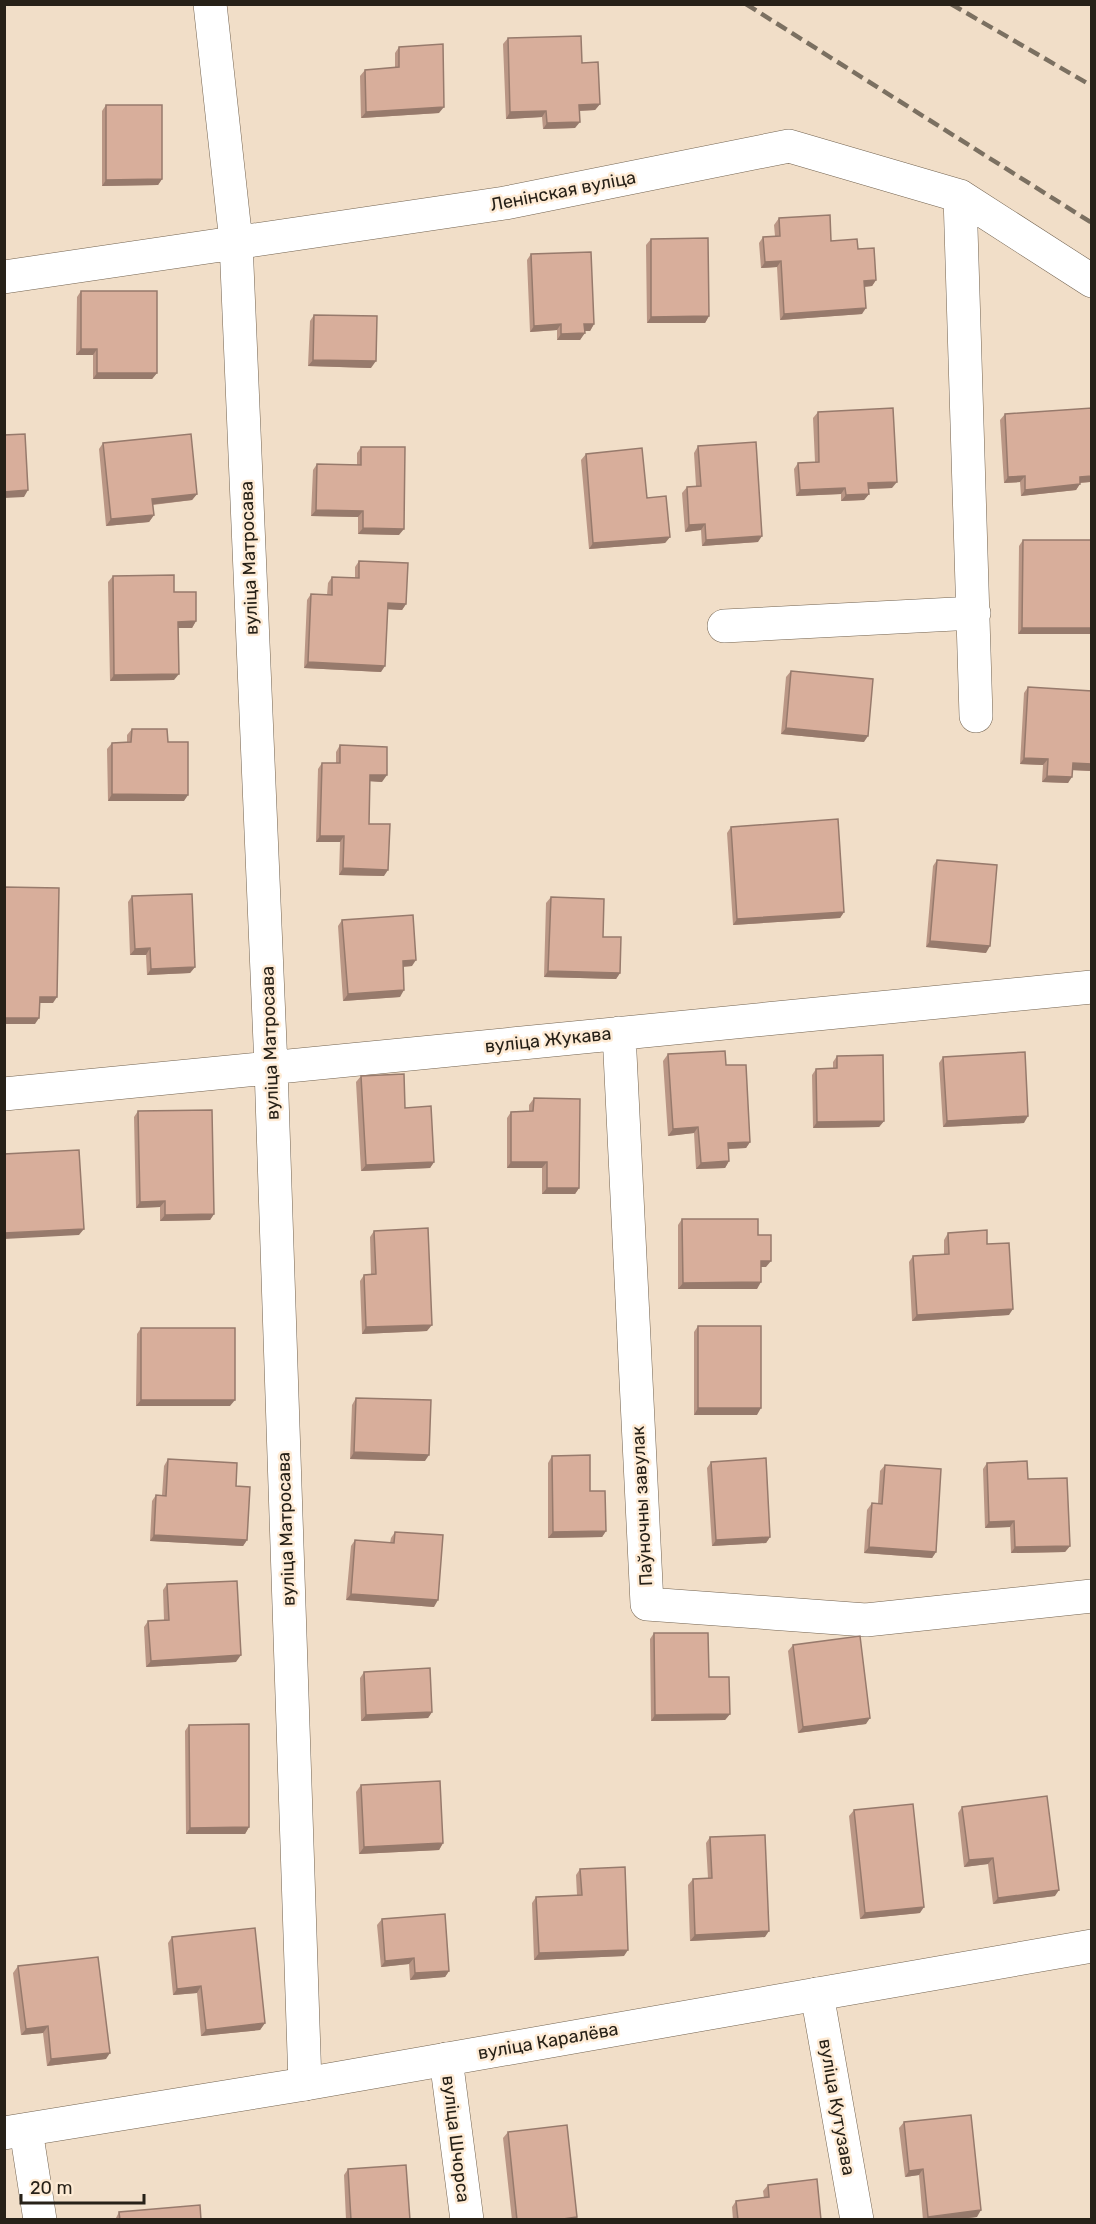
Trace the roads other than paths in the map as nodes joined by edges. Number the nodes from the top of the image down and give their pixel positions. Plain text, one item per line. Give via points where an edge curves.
1 (210, 4) edge
2 (960, 196) junction
3 (236, 242) junction
4 (4, 278) edge
5 (1092, 281) edge
6 (974, 613) junction
7 (724, 626) dead end
8 (976, 716) dead end
9 (1092, 987) edge
10 (619, 1034) junction
11 (271, 1067) junction
12 (4, 1094) edge
13 (1092, 1596) edge
14 (1092, 1946) edge
15 (817, 1994) junction
16 (446, 2059) junction
17 (305, 2084) junction
18 (15, 2131) edge
19 (40, 2220) edge
20 (467, 2220) edge
21 (857, 2220) edge

1 - 3 street, вуліца Матросава
2 - 3 street, Ленінская вуліца via 789,146 505,203
2 - 5 street, Ленінская вуліца
2 - 6 street
3 - 4 street, Ленінская вуліца
3 - 11 street, вуліца Матросава
6 - 7 street
6 - 8 street
9 - 10 street, вуліца Жукава
10 - 11 street, вуліца Жукава
10 - 13 street, Паўночны завулак via 647,1604 866,1620
11 - 12 street, вуліца Жукава
11 - 17 street, вуліца Матросава
14 - 15 street, вуліца Каралёва
15 - 16 street, вуліца Каралёва
15 - 21 street, вуліца Кутузава
16 - 17 street, вуліца Каралёва
16 - 20 street, вуліца Шчорса
17 - 18 street, вуліца Каралёва
18 - 19 street

